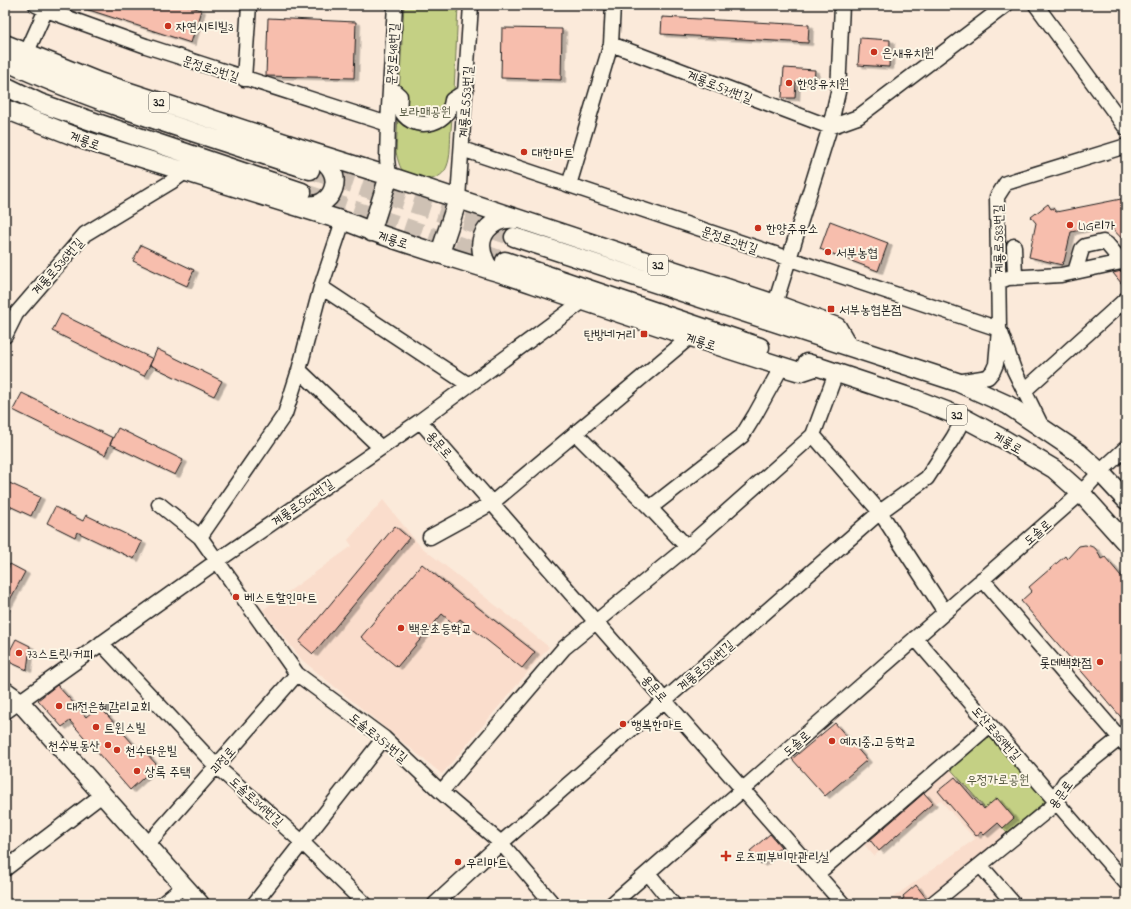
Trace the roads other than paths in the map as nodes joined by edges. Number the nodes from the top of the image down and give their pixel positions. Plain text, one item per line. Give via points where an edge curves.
1 (249, 5) edge
2 (395, 5) edge
3 (471, 5) edge
4 (613, 5) edge
5 (842, 5) edge
6 (1006, 5) edge
7 (1036, 5) edge
8 (44, 7) edge
9 (5, 44) edge
10 (611, 44) junction
11 (26, 54) junction
12 (5, 61) edge
13 (244, 79) junction
14 (5, 86) edge
15 (390, 87) junction
16 (466, 91) junction
17 (5, 109) edge
18 (388, 124) junction
19 (830, 127) junction
20 (1126, 128) edge
21 (1126, 146) edge
22 (462, 149) junction
23 (313, 162) junction
24 (185, 172) junction
25 (389, 176) junction
26 (569, 185) junction
27 (299, 199) junction
28 (458, 199) junction
29 (521, 219) junction
30 (343, 221) junction
31 (371, 232) junction
32 (514, 237) tunnel mouth
33 (1014, 246) dead end
34 (440, 253) junction
35 (790, 259) junction
36 (1124, 261) edge
37 (503, 267) junction
38 (1075, 272) junction
39 (1015, 278) junction
40 (998, 282) junction
41 (321, 287) junction
42 (1126, 299) edge
43 (583, 301) junction
44 (775, 304) junction
45 (999, 329) junction
46 (5, 336) edge
47 (690, 337) junction
48 (848, 346) junction
49 (782, 366) junction
50 (818, 366) junction
51 (299, 370) junction
52 (836, 373) junction
53 (957, 382) junction
54 (469, 385) junction
55 (1024, 391) junction
56 (964, 418) junction
57 (420, 421) junction
58 (1042, 428) junction
59 (575, 433) junction
60 (813, 435) junction
61 (381, 448) junction
62 (1126, 448) edge
63 (1100, 472) junction
64 (1081, 493) junction
65 (1126, 500) edge
66 (492, 503) junction
67 (159, 504) dead end
68 (650, 508) junction
69 (880, 512) junction
70 (200, 536) junction
71 (430, 537) dead end
72 (1126, 543) edge
73 (687, 547) junction
74 (217, 561) junction
75 (982, 579) junction
76 (945, 612) junction
77 (597, 622) junction
78 (916, 638) junction
79 (101, 643) junction
80 (296, 674) junction
81 (12, 696) edge
82 (665, 700) junction
83 (5, 712) edge
84 (990, 725) junction
85 (384, 738) junction
86 (1123, 742) edge
87 (216, 766) junction
88 (743, 789) junction
89 (441, 792) junction
90 (102, 795) junction
91 (1054, 799) junction
92 (302, 842) junction
93 (501, 843) junction
94 (147, 845) junction
95 (980, 865) junction
96 (5, 869) edge
97 (648, 873) junction
98 (817, 874) junction
99 (1126, 883) edge
100 (184, 886) junction
101 (162, 904) edge
102 (200, 904) edge
103 (254, 904) edge
104 (365, 904) edge
105 (435, 904) edge
106 (553, 904) edge
107 (612, 904) edge
108 (673, 904) edge
109 (843, 904) edge
110 (932, 904) edge
111 (1014, 904) edge

1 - 13 street
2 - 15 street, 문정로48번길
3 - 16 street, 계룡로553번길
4 - 10 street
5 - 19 street via 838,92
6 - 19 street via 858,117
7 - 20 street
8 - 11 street
8 - 13 street, 문정로2번길 via 146,46
9 - 11 main road, 32
10 - 19 street, 계룡로571번길
10 - 26 street
11 - 23 main road, 32
12 - 23 main road, 32 via 43,79 97,99
13 - 18 street, 문정로2번길
14 - 27 main road, 계룡로 / 32 via 40,102
15 - 16 street via 400,96 400,107 406,118 419,124 433,124 444,117 451,108 452,100
15 - 18 street, 문정로48번길
16 - 22 street, 계룡로553번길
17 - 24 main road, 계룡로 / 32 via 84,140
18 - 25 street, 문정로48번길
19 - 35 street
21 - 40 street, 계룡로583번길 via 1006,183 997,197
22 - 26 street, 문정로2번길
22 - 28 street, 계룡로553번길
23 - 25 main road, 32
23 - 27 main road via 328,165 332,171 335,178 332,193 320,203
24 - 27 main road, 계룡로 / 32
24 - 46 street, 계룡로536번길 via 85,234 16,314
25 - 28 main road, 32
25 - 31 main road
26 - 35 street, 문정로2번길
27 - 30 main road, 계룡로 / 32
28 - 29 main road, 32
28 - 34 main road
29 - 37 main road via 494,222 482,237 482,255 486,264 493,270
29 - 44 main road, 32
30 - 31 main road, 계룡로 / 32
30 - 41 street
31 - 34 main road, 계룡로 / 32
32 - 48 main road, 32
33 - 39 street
34 - 37 main road, 계룡로 / 32
35 - 44 street
35 - 45 street, 문정로2번길
36 - 38 street
36 - 38 street via 1103,242 1085,246
37 - 43 main road, 계룡로 / 32
37 - 50 main road, 계룡로 / 32
38 - 39 street
39 - 40 street
40 - 45 street, 계룡로583번길
41 - 51 street
41 - 54 street
42 - 55 street
43 - 47 main road, 계룡로 / 32
43 - 54 street, 계룡로562번길
44 - 48 main road, 32 via 837,327
45 - 53 street, 계룡로583번길 via 993,371 988,377
45 - 55 street, 계룡로583번길
47 - 49 main road, 계룡로 / 32
47 - 59 street
48 - 53 main road, 32
49 - 50 main road, 계룡로 / 32 via 800,372
49 - 68 street via 742,436
50 - 52 main road, 계룡로 / 32
51 - 61 street
51 - 70 street via 285,414
52 - 56 main road, 계룡로 / 32
52 - 60 street
53 - 58 main road, 32 via 1008,405
54 - 57 street, 계룡로562번길
55 - 58 street, 계룡로583번길
56 - 64 main road, 계룡로 / 32 via 1054,469
56 - 69 street, 계룡로584번길 via 927,478
57 - 61 street, 계룡로562번길
57 - 66 street, 용문로
58 - 63 main road, 32 via 1079,453
59 - 66 street
59 - 68 street
60 - 69 street
60 - 73 street
61 - 74 street, 계룡로562번길
62 - 63 street, 도솔로
63 - 64 street, 도솔로
63 - 65 main road, 32
64 - 72 main road, 계룡로 / 32
64 - 75 street, 도솔로
66 - 71 street
66 - 77 street, 용문로
67 - 70 street, 도솔로357번길
68 - 73 street
69 - 76 street
69 - 82 street, 계룡로584번길
70 - 74 street, 도솔로357번길
73 - 77 street
74 - 79 street, 계룡로562번길
74 - 80 street, 도솔로357번길
75 - 76 street, 도솔로
75 - 86 street
76 - 78 street, 도솔로
77 - 82 street, 용문로
77 - 89 street via 564,648
78 - 84 street, 도산로369번길
78 - 88 street, 도솔로
79 - 81 street, 계룡로562번길
79 - 87 street, 도솔로349번길
80 - 85 street, 도솔로357번길
80 - 87 street, 괴정로
81 - 83 street, 계룡로562번길
81 - 90 main road
82 - 88 street, 용문로
82 - 93 street, 계룡로584번길
84 - 91 street, 도산로369번길
84 - 98 street
85 - 89 street, 도솔로357번길
85 - 92 street
86 - 91 street, 용문로 via 1065,782
87 - 92 street, 도솔로349번길
87 - 94 street, 괴정로
88 - 97 street, 도솔로
88 - 98 street, 용문로
89 - 93 street, 도솔로357번길
90 - 94 main road
90 - 96 street
91 - 95 street, 용문로 via 1054,805
91 - 99 street, 도산로369번길
92 - 103 street
92 - 104 street, 도솔로349번길
93 - 105 street, 계룡로584번길
93 - 106 street, 도솔로357번길
94 - 100 main road
95 - 110 street, 용문로
95 - 111 street
97 - 107 street, 도솔로
97 - 108 street
98 - 109 street, 용문로
100 - 101 street
100 - 102 main road

